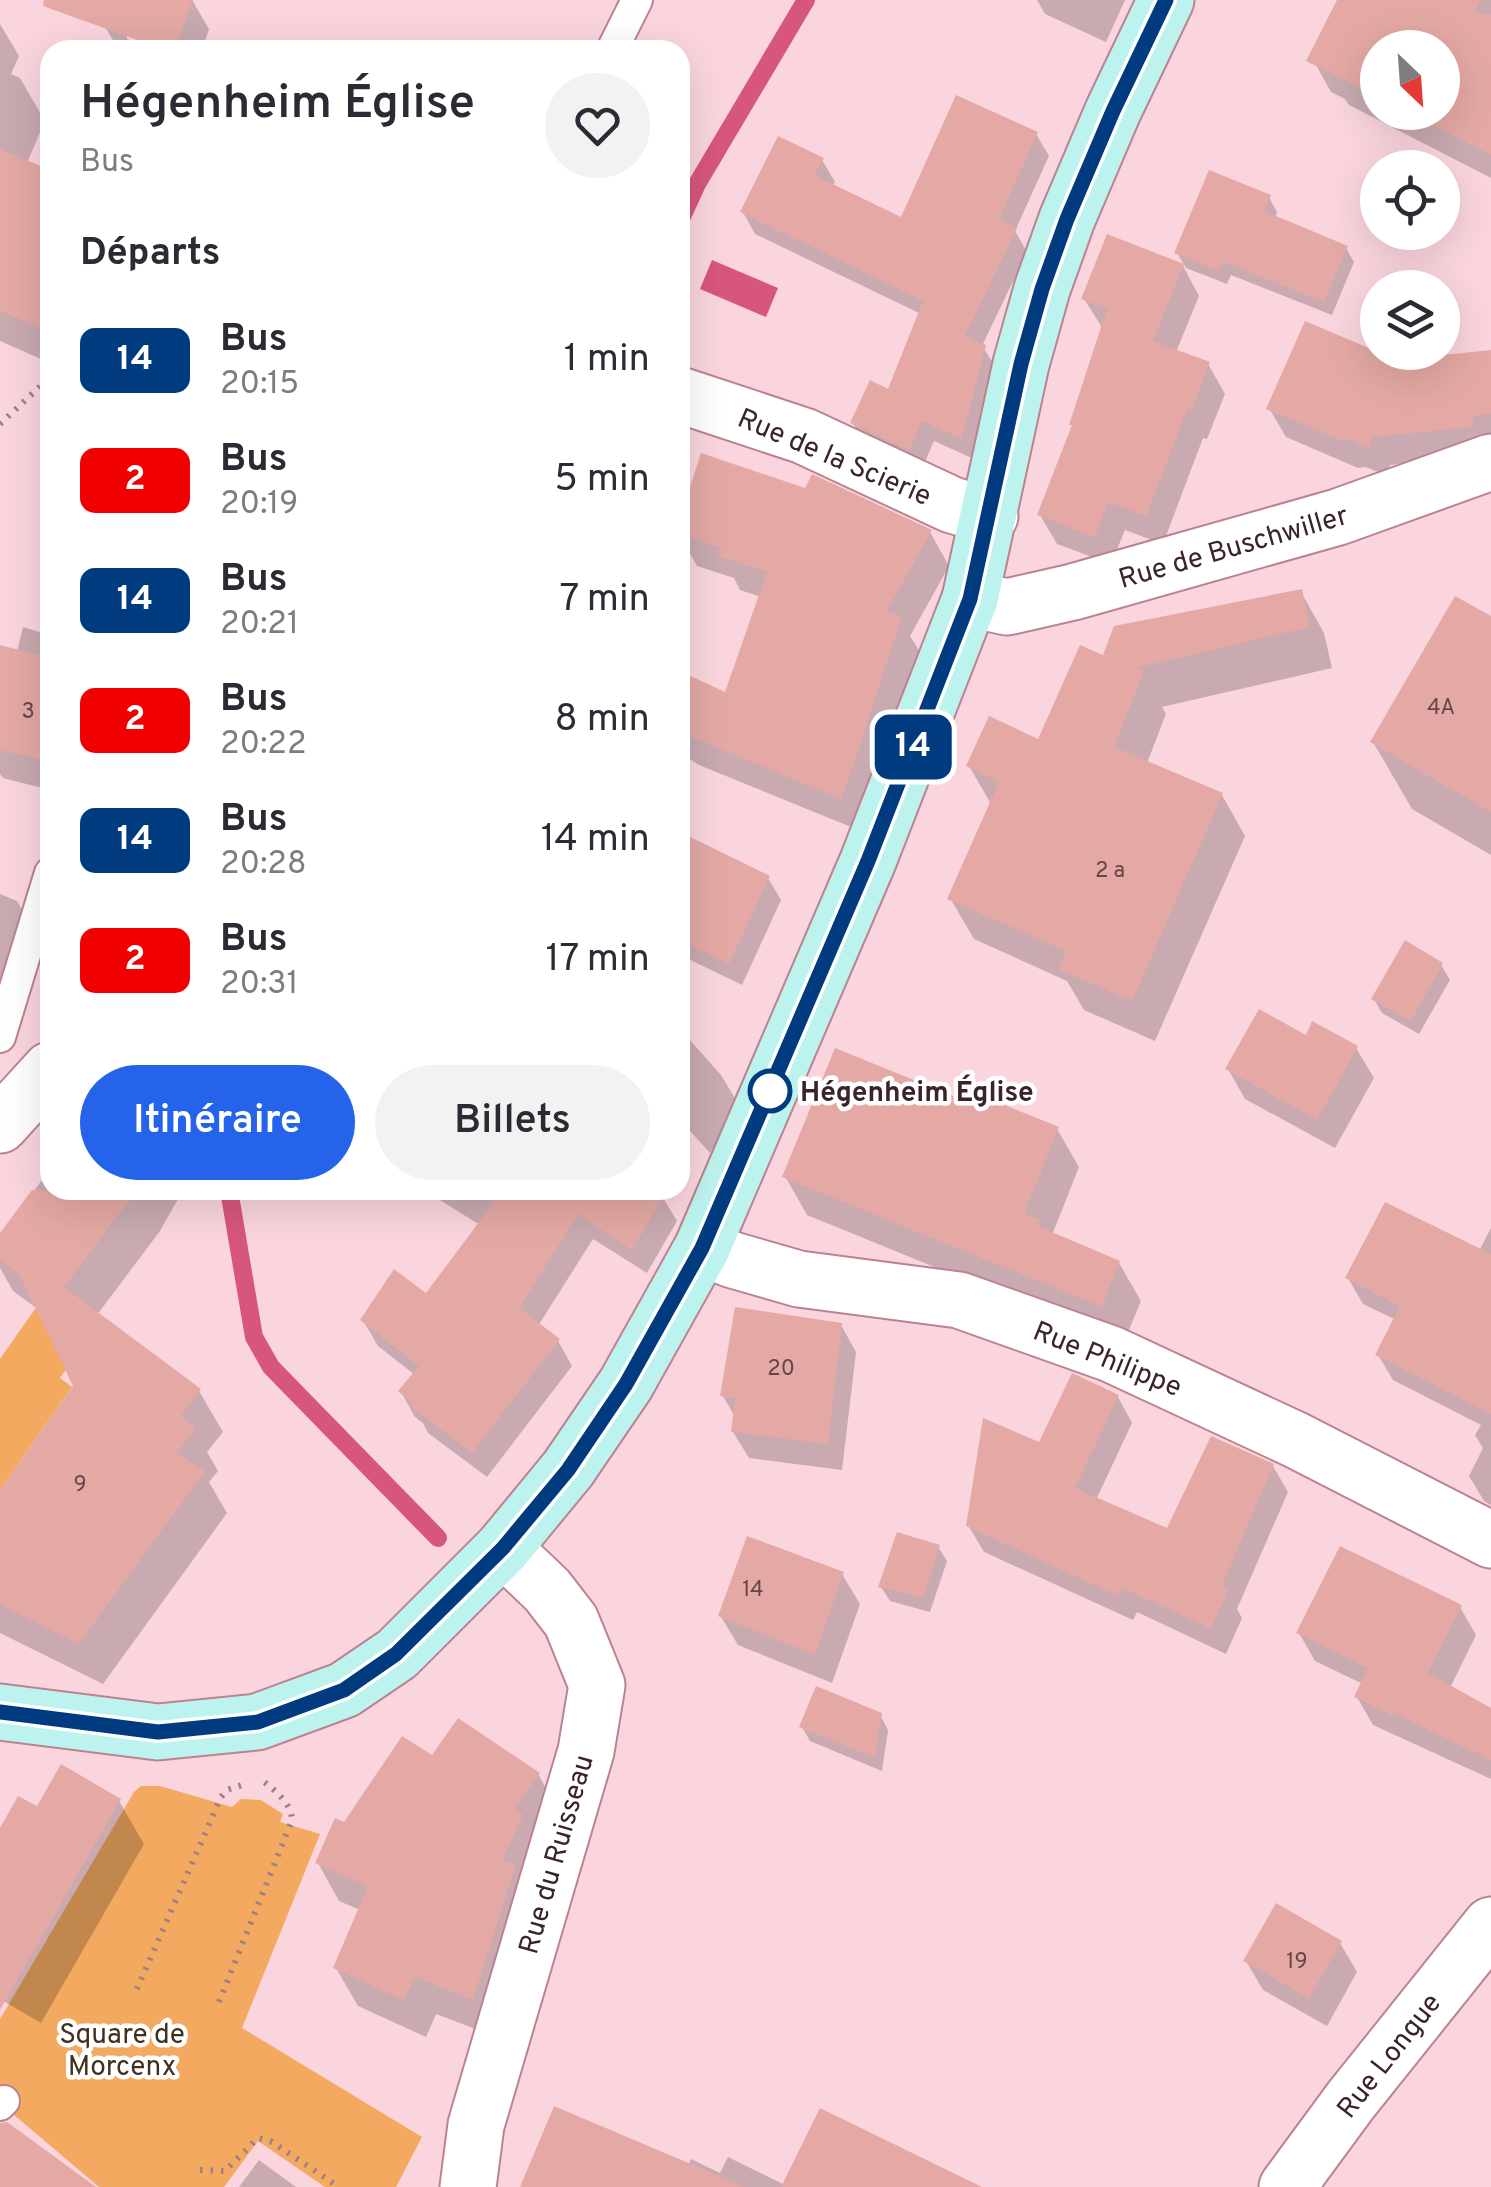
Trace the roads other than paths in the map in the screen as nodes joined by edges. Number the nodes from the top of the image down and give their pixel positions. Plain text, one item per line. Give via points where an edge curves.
1 (638, 0) edge
2 (1166, 0) edge
3 (617, 40) edge
4 (690, 398) edge
5 (1491, 462) edge
6 (990, 516) junction
7 (970, 599) junction
8 (40, 906) edge
9 (0, 1037) edge
10 (40, 1081) edge
11 (0, 1125) edge
12 (702, 1248) junction
13 (1491, 1540) edge
14 (503, 1548) junction
15 (0, 1712) edge
16 (1491, 1925) edge
17 (468, 2187) edge
18 (1287, 2187) edge

1 - 3 lane
2 - 6 main road via 1042,289
4 - 6 street, Rue de la Scierie via 804,436
5 - 7 street, Rue de Buschwiller via 1338,517 1073,592 1007,607
6 - 7 main road
7 - 12 main road via 868,861
8 - 9 lane
10 - 11 street
12 - 13 street, Rue Philippe via 799,1279 959,1300 1111,1354
12 - 14 main road via 626,1384 568,1470
14 - 15 main road via 396,1654 344,1690 258,1722 158,1732
14 - 17 street, Rue du Ruisseau via 571,1621 598,1685 586,1751 476,2125
16 - 18 street, Rue Longue

